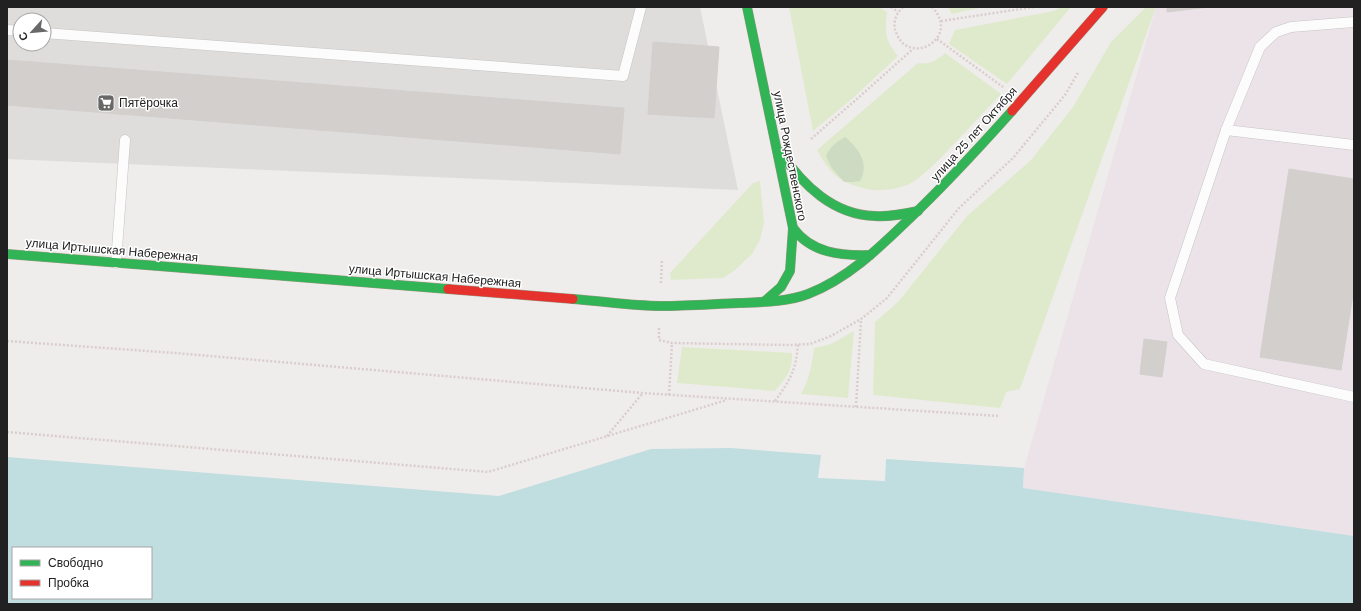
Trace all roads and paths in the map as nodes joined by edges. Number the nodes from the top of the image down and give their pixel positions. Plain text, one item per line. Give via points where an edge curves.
1 (641, 7) edge
2 (747, 7) edge
3 (891, 7) edge
4 (903, 7) edge
5 (932, 7) edge
6 (1034, 7) edge
7 (1103, 7) edge
8 (898, 12) junction
9 (941, 21) junction
10 (1354, 22) edge
11 (52, 34) edge
12 (937, 39) junction
13 (913, 48) junction
14 (1008, 90) dead end
15 (1226, 130) junction
16 (811, 139) dead end
17 (125, 140) dead end
18 (1354, 145) edge
19 (776, 146) junction
20 (918, 211) junction
21 (793, 228) junction
22 (7, 254) edge
23 (870, 255) junction
24 (116, 263) junction
25 (854, 269) joint
26 (765, 301) junction
27 (861, 319) dead end
28 (7, 341) edge
29 (672, 343) dead end
30 (798, 344) dead end
31 (642, 393) junction
32 (669, 395) junction
33 (1354, 397) edge
34 (730, 399) junction
35 (775, 402) junction
36 (856, 407) junction
37 (999, 416) dead end
38 (7, 432) edge
39 (606, 436) junction

1 - 11 lane via 623,76
2 - 19 main road, улица Рождественского
3 - 8 path
4 - 8 path
5 - 9 path
6 - 9 path
7 - 20 main road, улица 25 лет Октября via 951,178
8 - 13 path via 895,20 898,38 904,45
9 - 12 path
10 - 15 lane via 1291,27 1276,32 1260,47
12 - 13 path via 922,49
12 - 14 path
13 - 16 path
15 - 18 lane
15 - 33 lane via 1170,298 1178,335 1204,364
17 - 24 lane
19 - 20 main road via 811,190 841,209 869,216
19 - 21 main road, улица Рождественского
20 - 23 main road, улица 25 лет Октября
21 - 23 main road via 815,247 846,255
21 - 26 main road, улица Рождественского via 790,270 781,287
22 - 24 main road, улица Иртышская Набережная
23 - 25 main road, улица 25 лет Октября
24 - 26 main road, улица Иртышская Набережная via 660,306
25 - 26 main road, улица Иртышская Набережная via 807,294
27 - 36 path
28 - 31 path
29 - 32 path
30 - 35 path via 797,361 789,383
31 - 32 path
31 - 39 path
32 - 34 path
34 - 35 path
34 - 39 path
35 - 36 path
36 - 37 path
38 - 39 path via 488,472

